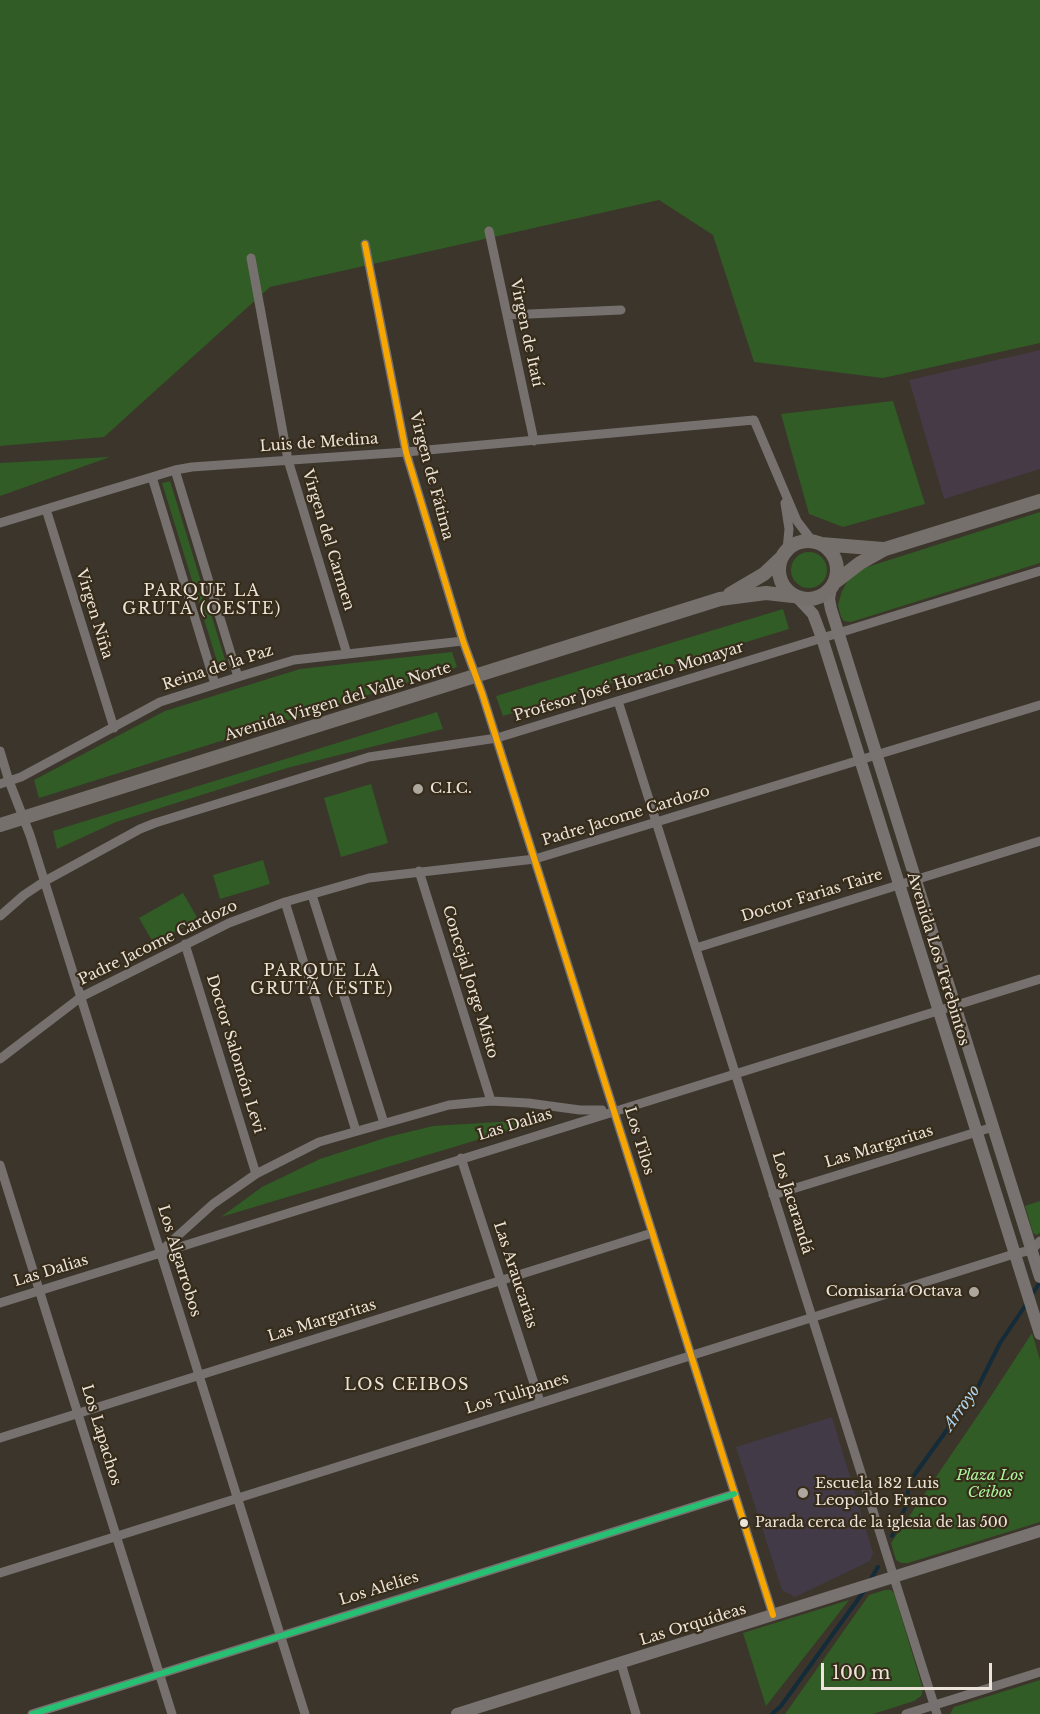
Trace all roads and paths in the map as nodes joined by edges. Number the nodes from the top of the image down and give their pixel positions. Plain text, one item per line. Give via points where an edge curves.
1 (489, 231) dead end
2 (366, 244) dead end
3 (251, 258) dead end
4 (621, 310) dead end
5 (507, 315) junction
6 (534, 441) junction
7 (406, 452) junction
8 (288, 460) junction
9 (175, 470) junction
10 (152, 477) junction
11 (781, 483) junction
12 (1040, 501) edge
13 (46, 509) junction
14 (0, 523) edge
15 (815, 542) junction
16 (885, 549) junction
17 (784, 553) junction
18 (1040, 573) edge
19 (833, 585) junction
20 (795, 597) junction
21 (720, 599) junction
22 (838, 633) junction
23 (822, 638) junction
24 (463, 641) junction
25 (346, 654) junction
26 (238, 677) junction
27 (476, 677) junction
28 (215, 684) junction
29 (618, 701) junction
30 (1040, 705) edge
31 (114, 728) junction
32 (497, 738) junction
33 (0, 751) edge
34 (876, 755) junction
35 (860, 761) junction
36 (5, 783) edge
37 (24, 817) junction
38 (657, 822) junction
39 (0, 825) edge
40 (1040, 841) edge
41 (535, 859) junction
42 (419, 871) junction
43 (915, 879) junction
44 (45, 881) junction
45 (899, 884) junction
46 (312, 895) junction
47 (285, 902) junction
48 (0, 916) edge
49 (185, 944) junction
50 (696, 948) junction
51 (1040, 978) edge
52 (81, 998) junction
53 (955, 1005) junction
54 (938, 1010) junction
55 (0, 1059) edge
56 (735, 1072) junction
57 (491, 1101) junction
58 (614, 1110) junction
59 (384, 1122) junction
60 (993, 1127) junction
61 (356, 1131) junction
62 (976, 1132) junction
63 (461, 1158) junction
64 (0, 1165) edge
65 (256, 1174) junction
66 (3, 1187) edge
67 (774, 1194) junction
68 (652, 1233) junction
69 (1036, 1246) edge
70 (160, 1252) junction
71 (1014, 1254) junction
72 (1040, 1277) edge
73 (501, 1280) junction
74 (40, 1290) junction
75 (0, 1303) edge
76 (812, 1317) junction
77 (1040, 1334) edge
78 (691, 1355) junction
79 (199, 1375) junction
80 (540, 1402) junction
81 (78, 1413) junction
82 (0, 1438) edge
83 (734, 1494) junction
84 (237, 1498) junction
85 (1040, 1531) edge
86 (116, 1536) junction
87 (0, 1573) edge
88 (894, 1578) junction
89 (772, 1616) junction
90 (280, 1636) junction
91 (621, 1663) junction
92 (1040, 1672) edge
93 (159, 1674) junction
94 (935, 1710) edge
95 (32, 1714) edge
96 (172, 1714) edge
97 (305, 1714) edge
98 (458, 1714) edge
99 (636, 1714) edge
100 (906, 1714) edge

1 - 5 street, Virgen de Itatí
2 - 7 street, Virgen de Fátima
3 - 8 street, Virgen del Carmen
4 - 5 street
5 - 6 street, Virgen de Itatí
6 - 7 street, Luis de Medina
6 - 11 street, Luis de Medina via 754,420
7 - 8 street, Luis de Medina
7 - 24 street, Virgen de Fátima
8 - 9 street, Luis de Medina
8 - 25 street, Virgen del Carmen
9 - 10 street, Luis de Medina
9 - 26 street
10 - 13 street, Luis de Medina
10 - 28 street
11 - 15 street via 797,521
11 - 17 street via 789,529
12 - 16 main road
13 - 14 street, Luis de Medina
13 - 31 street, Virgen Niña
15 - 16 main road
15 - 17 main road via 799,543
15 - 19 main road via 826,548 836,564
16 - 19 main road
17 - 20 main road via 779,565 781,583
17 - 21 main road, Avenida Virgen del Valle Norte via 764,574
18 - 22 street, Profesor José Horacio Monayar
19 - 20 main road via 816,598
19 - 22 main road, Avenida Los Terebintos via 829,599
20 - 21 main road, Avenida Virgen del Valle Norte via 766,592
20 - 23 main road, Avenida Los Terebintos via 813,614
21 - 27 main road, Avenida Virgen del Valle Norte
22 - 23 street, Profesor José Horacio Monayar
22 - 34 main road, Avenida Los Terebintos
23 - 29 street, Profesor José Horacio Monayar
23 - 35 main road, Avenida Los Terebintos
24 - 25 street, Reina de la Paz
24 - 27 street, Virgen de Fátima
25 - 26 street, Reina de la Paz via 294,660
26 - 28 street, Reina de la Paz
27 - 32 street, Los Tilos
27 - 37 main road, Avenida Virgen del Valle Norte
28 - 31 street, Reina de la Paz via 159,702
29 - 32 street, Profesor José Horacio Monayar
29 - 38 street, Los Jacarandá
30 - 34 street, Padre Jacome Cardozo
31 - 36 street, Reina de la Paz
32 - 41 street, Los Tilos
32 - 44 street, Profesor José Horacio Monayar via 369,757 155,823
33 - 36 street, Los Algarrobos
34 - 35 street, Padre Jacome Cardozo
34 - 43 main road, Avenida Los Terebintos
35 - 38 street, Padre Jacome Cardozo
35 - 45 main road, Avenida Los Terebintos
36 - 37 street, Los Algarrobos
37 - 39 main road, Avenida Virgen del Valle Norte
37 - 44 street, Los Algarrobos
38 - 41 street, Padre Jacome Cardozo
38 - 50 street, Los Jacarandá
40 - 43 street, Doctor Farias Taire
41 - 42 street, Padre Jacome Cardozo
41 - 58 street, Los Tilos
42 - 46 street, Padre Jacome Cardozo via 369,878
42 - 57 street, Concejal Jorge Misto
43 - 45 street, Doctor Farias Taire
43 - 53 main road, Avenida Los Terebintos
44 - 48 street, Profesor José Horacio Monayar
44 - 52 street, Los Algarrobos
45 - 50 street, Doctor Farias Taire
45 - 54 main road, Avenida Los Terebintos
46 - 47 street, Padre Jacome Cardozo
46 - 59 street
47 - 49 street, Padre Jacome Cardozo
47 - 61 street
49 - 52 street, Padre Jacome Cardozo
49 - 65 street, Doctor Salomón Levi
50 - 56 street, Los Jacarandá
51 - 53 street, Las Dalias
52 - 55 street, Padre Jacome Cardozo
52 - 70 street, Los Algarrobos
53 - 54 street, Las Dalias
53 - 60 main road, Avenida Los Terebintos
54 - 56 street, Las Dalias
54 - 62 main road, Avenida Los Terebintos
56 - 58 street, Las Dalias
56 - 67 street, Los Jacarandá
57 - 58 street
57 - 59 street via 449,1105
58 - 63 street, Las Dalias
58 - 68 street, Los Tilos
59 - 61 street
60 - 62 street, Las Margaritas
60 - 69 main road, Avenida Los Terebintos
61 - 65 street via 319,1142
62 - 67 street, Las Margaritas
62 - 71 main road, Avenida Los Terebintos
63 - 70 street, Las Dalias
63 - 73 street, Las Araucarias
64 - 66 street, Los Lapachos
65 - 70 street via 213,1204
66 - 74 street, Los Lapachos
67 - 76 street, Los Jacarandá
68 - 73 street, Las Margaritas
68 - 78 street, Los Tilos
69 - 71 street, Los Tulipanes
69 - 72 main road, Avenida Los Terebintos
70 - 74 street, Las Dalias
70 - 79 street, Los Algarrobos
71 - 76 street, Los Tulipanes
71 - 77 main road, Avenida Los Terebintos
73 - 79 street, Las Margaritas
73 - 80 street, Las Araucarias
74 - 75 street, Las Dalias
74 - 81 street, Los Lapachos
76 - 78 street, Los Tulipanes
76 - 88 street, Los Jacarandá
78 - 80 street, Los Tulipanes
78 - 83 street, Los Tilos
79 - 81 street, Las Margaritas
79 - 84 street, Los Algarrobos
80 - 84 street, Los Tulipanes
81 - 82 street, Las Margaritas
81 - 86 street, Los Lapachos
83 - 89 street, Los Tilos
83 - 90 street, Los Alelíes
84 - 86 street, Los Tulipanes
84 - 90 street, Los Algarrobos
85 - 88 main road, Las Orquídeas
86 - 87 street, Los Tulipanes
86 - 93 street, Los Lapachos
88 - 89 main road, Las Orquídeas
88 - 94 street, Los Jacarandá
89 - 91 main road, Las Orquídeas
90 - 93 street, Los Alelíes
90 - 97 street, Los Algarrobos
91 - 98 main road, Las Orquídeas
91 - 99 street
92 - 94 street
93 - 95 street, Los Alelíes
93 - 96 street, Los Lapachos
94 - 100 street

